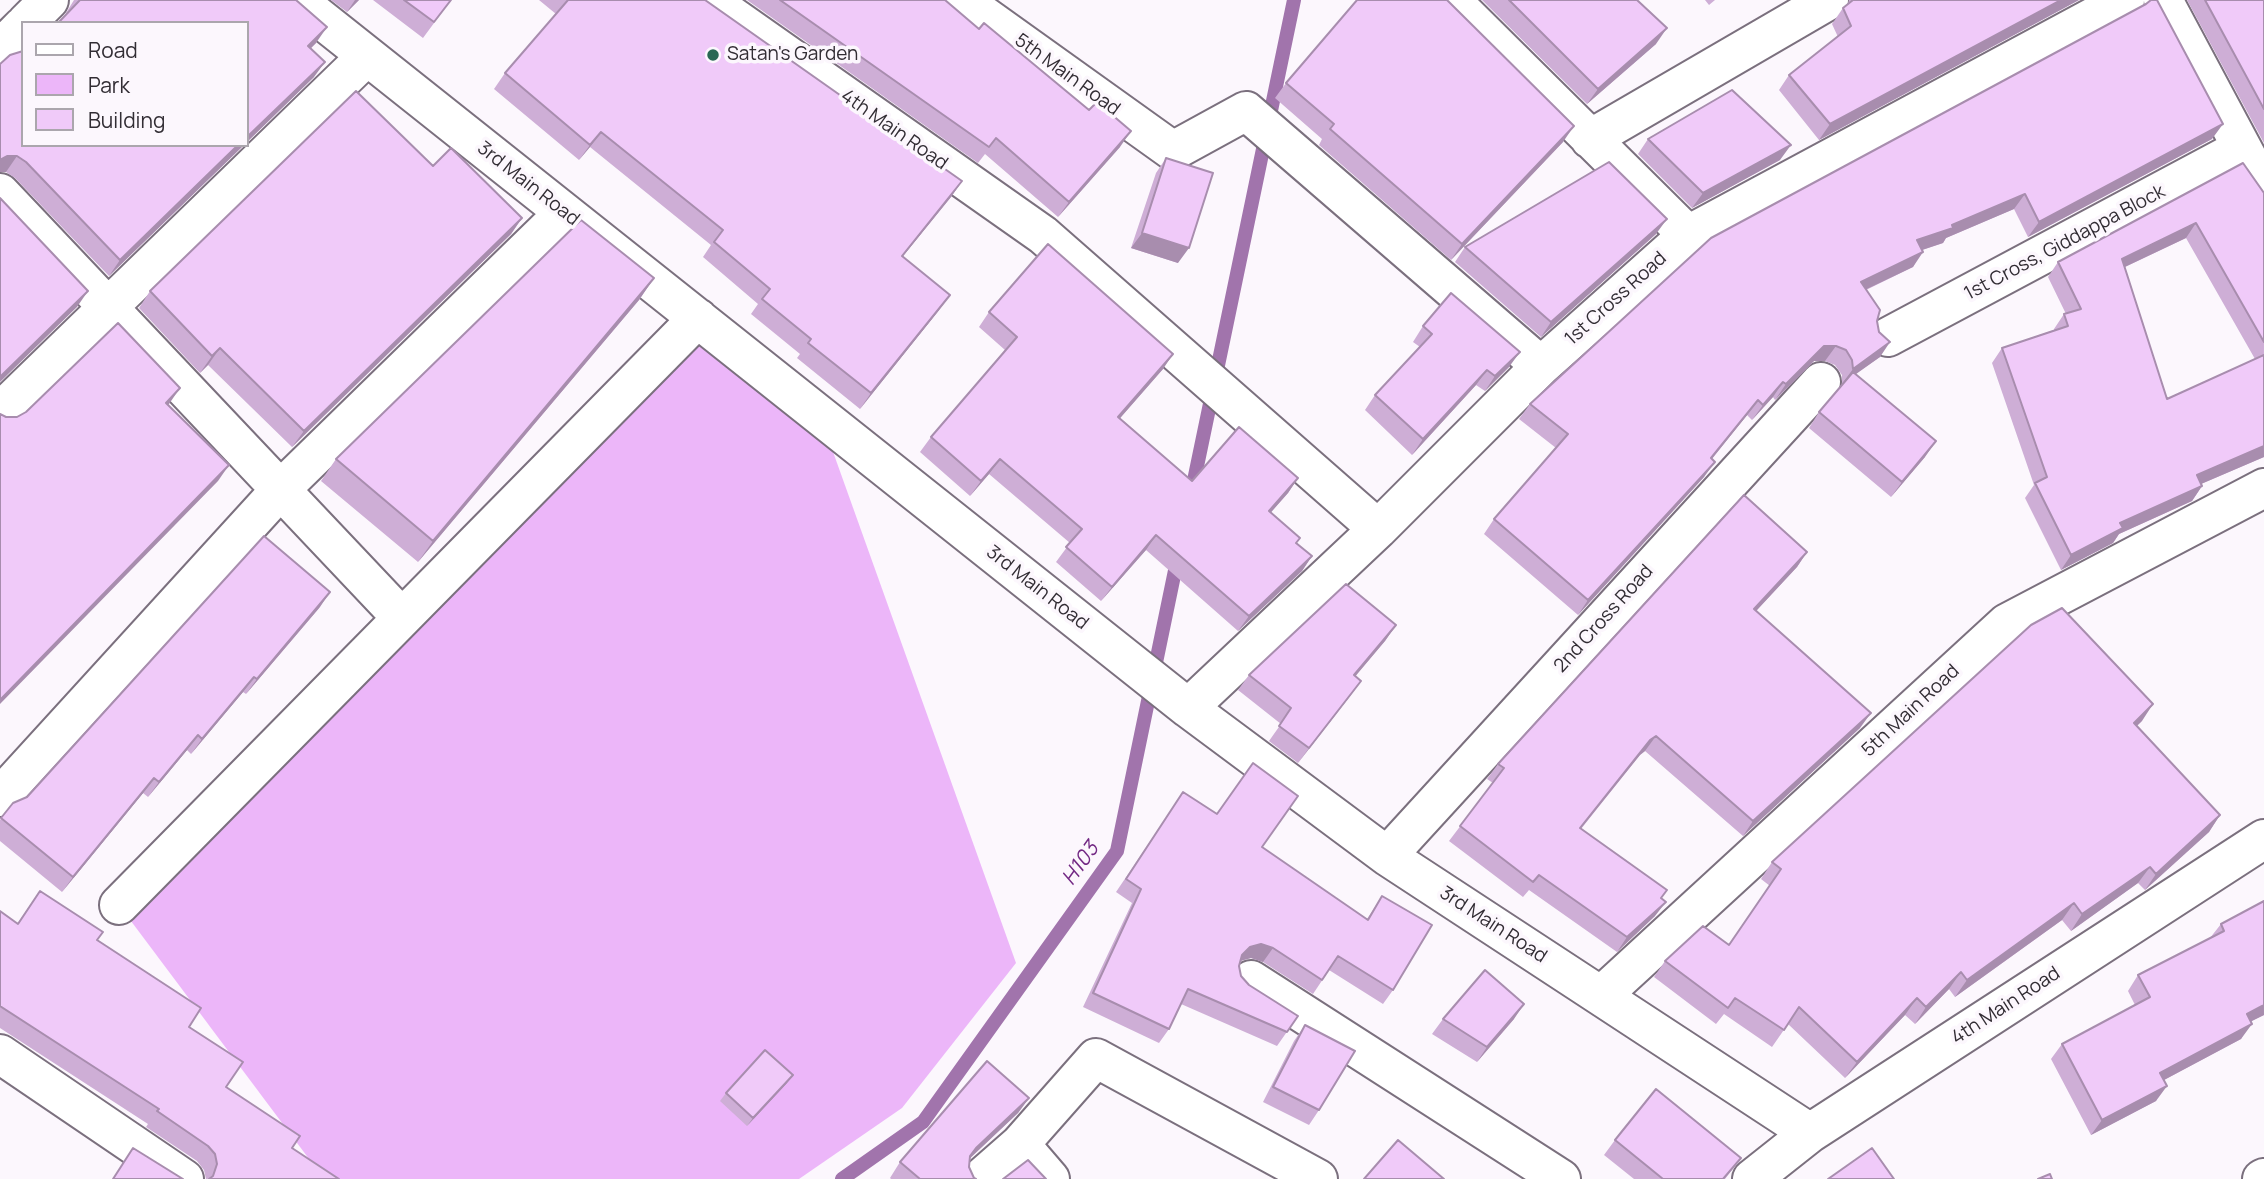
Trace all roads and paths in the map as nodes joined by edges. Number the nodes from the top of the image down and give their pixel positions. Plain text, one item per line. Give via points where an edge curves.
1 (49, 0) edge
2 (297, 0) edge
3 (709, 0) edge
4 (962, 0) edge
5 (1451, 0) edge
6 (1829, 0) edge
7 (2125, 0) edge
8 (2163, 0) edge
9 (29, 21) edge
10 (21, 29) edge
11 (0, 49) edge
12 (368, 56) junction
13 (1590, 139) junction
14 (2242, 148) junction
15 (2264, 189) edge
16 (0, 193) edge
17 (564, 213) junction
18 (1688, 235) junction
19 (108, 308) junction
20 (698, 318) junction
21 (1888, 337) edge
22 (1541, 366) junction
23 (1821, 382) dead end
24 (0, 412) edge
25 (2264, 488) edge
26 (281, 489) junction
27 (1378, 529) junction
28 (402, 618) junction
29 (1180, 702) junction
30 (0, 797) edge
31 (2264, 839) edge
32 (1387, 856) junction
33 (119, 905) dead end
34 (1251, 980) dead end
35 (1602, 995) junction
36 (0, 1054) edge
37 (1810, 1133) junction
38 (1020, 1144) junction
39 (184, 1179) edge
40 (980, 1179) edge
41 (1050, 1179) edge
42 (1318, 1179) edge
43 (1561, 1179) edge
44 (1752, 1179) edge

1 - 9 street
2 - 12 street, 3rd Main Road
3 - 27 street, 4th Main Road via 1044,235
4 - 22 street, 5th Main Road via 1173,151 1246,111
5 - 13 street
6 - 13 street
7 - 18 street, 1st Cross Road
8 - 14 street
10 - 11 street
12 - 17 street, 3rd Main Road
12 - 19 street
13 - 18 street
14 - 15 street
14 - 21 street, 1st Cross, Giddappa Block
16 - 19 street
17 - 20 street, 3rd Main Road
17 - 26 street
18 - 22 street, 1st Cross Road
19 - 24 street
19 - 26 street
20 - 28 street
20 - 29 street, 3rd Main Road
22 - 27 street, 1st Cross Road
23 - 32 street, 2nd Cross Road
25 - 35 street, 5th Main Road via 2007,623
26 - 28 street
26 - 30 street
27 - 29 street, 1st Cross Road
28 - 33 street
29 - 32 street, 3rd Main Road
31 - 37 street, 4th Main Road
32 - 35 street, 3rd Main Road
34 - 43 street
35 - 37 street, 3rd Main Road
36 - 39 street
37 - 44 street, 4th Main Road
38 - 40 street
38 - 41 street
38 - 42 street via 1096,1058

